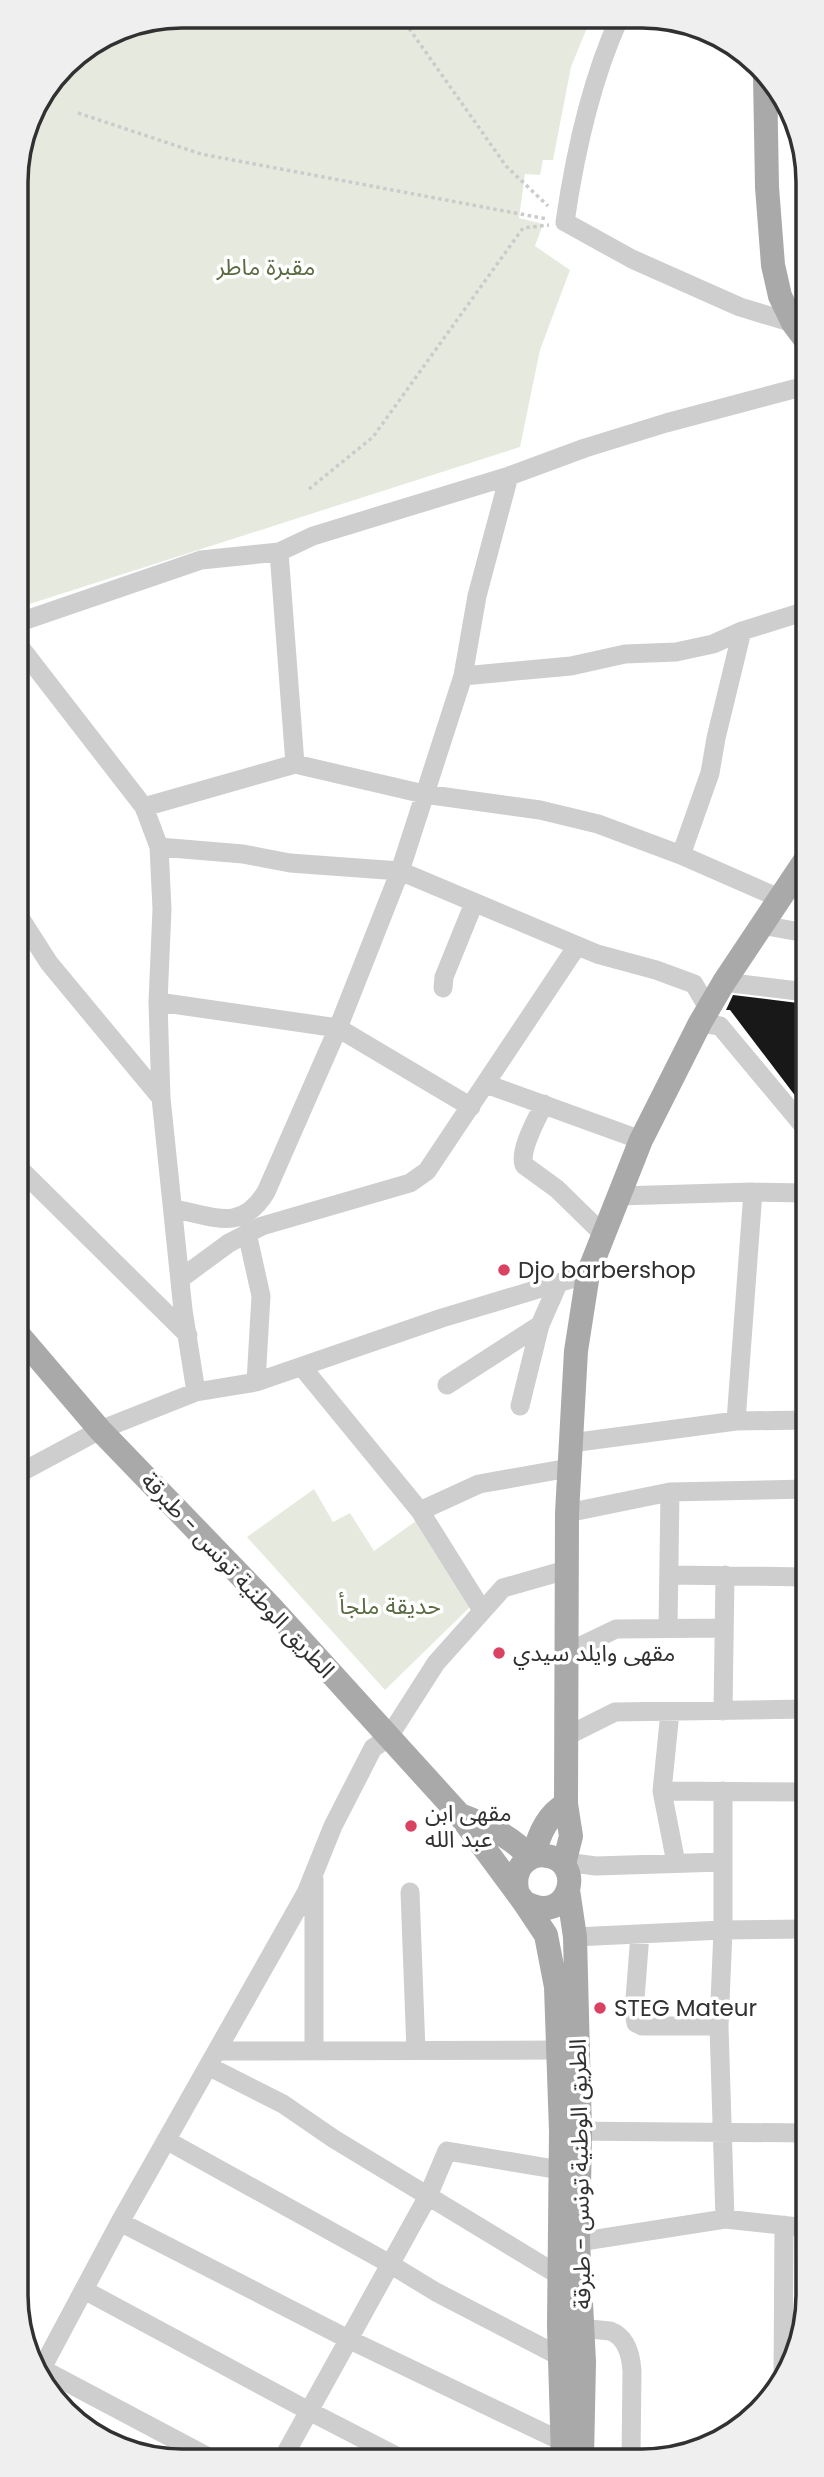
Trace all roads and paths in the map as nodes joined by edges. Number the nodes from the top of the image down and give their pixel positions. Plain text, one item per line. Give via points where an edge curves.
1 (409, 28) edge
2 (614, 28) edge
3 (765, 90) edge
4 (78, 113) dead end
5 (565, 222) junction
6 (796, 325) edge
7 (796, 330) edge
8 (796, 388) edge
9 (509, 476) junction
10 (309, 489) dead end
11 (279, 552) junction
12 (796, 614) edge
13 (28, 619) edge
14 (742, 631) junction
15 (28, 657) edge
16 (463, 676) junction
17 (295, 764) junction
18 (424, 794) junction
19 (144, 807) junction
20 (159, 847) junction
21 (681, 855) junction
22 (400, 871) junction
23 (796, 873) edge
24 (779, 898) junction
25 (474, 903) junction
26 (762, 925) junction
27 (28, 930) edge
28 (796, 931) edge
29 (578, 946) junction
30 (724, 982) junction
31 (443, 988) dead end
32 (796, 991) edge
33 (158, 1002) junction
34 (704, 1016) junction
35 (338, 1028) junction
36 (486, 1084) junction
37 (161, 1098) junction
38 (544, 1104) junction
39 (471, 1107) junction
40 (796, 1117) edge
41 (641, 1140) junction
42 (28, 1177) edge
43 (753, 1192) junction
44 (796, 1193) edge
45 (619, 1196) junction
46 (174, 1209) junction
47 (254, 1223) junction
48 (603, 1234) junction
49 (588, 1274) junction
50 (180, 1279) junction
51 (558, 1283) junction
52 (540, 1325) junction
53 (188, 1335) junction
54 (28, 1346) edge
55 (302, 1367) junction
56 (256, 1382) junction
57 (447, 1385) dead end
58 (196, 1392) junction
59 (520, 1406) dead end
60 (796, 1420) edge
61 (736, 1421) junction
62 (100, 1430) junction
63 (571, 1443) junction
64 (569, 1468) junction
65 (28, 1469) edge
66 (796, 1489) edge
67 (670, 1492) junction
68 (420, 1511) junction
69 (567, 1513) junction
70 (566, 1570) junction
71 (725, 1575) junction
72 (670, 1576) junction
73 (796, 1577) edge
74 (482, 1610) junction
75 (668, 1628) junction
76 (724, 1629) junction
77 (566, 1653) junction
78 (796, 1709) edge
79 (723, 1711) junction
80 (670, 1712) junction
81 (566, 1736) junction
82 (388, 1738) junction
83 (662, 1791) junction
84 (723, 1791) junction
85 (796, 1791) edge
86 (566, 1804) junction
87 (459, 1814) junction
88 (532, 1857) junction
89 (565, 1862) junction
90 (722, 1862) junction
91 (676, 1863) junction
92 (314, 1872) junction
93 (568, 1890) junction
94 (411, 1892) dead end
95 (520, 1896) junction
96 (723, 1930) junction
97 (796, 1930) edge
98 (640, 1934) junction
99 (575, 1937) junction
100 (719, 2026) junction
101 (314, 2050) junction
102 (559, 2050) junction
103 (416, 2051) junction
104 (213, 2059) junction
105 (570, 2131) junction
106 (722, 2133) junction
107 (796, 2133) edge
108 (166, 2140) junction
109 (570, 2171) junction
110 (428, 2196) junction
111 (725, 2219) junction
112 (120, 2222) junction
113 (783, 2225) junction
114 (796, 2227) edge
115 (578, 2242) junction
116 (390, 2264) junction
117 (560, 2276) junction
118 (84, 2290) junction
119 (571, 2328) junction
120 (348, 2339) junction
121 (785, 2352) edge
122 (572, 2360) junction
123 (44, 2363) edge
124 (50, 2374) edge
125 (309, 2411) junction
126 (193, 2449) edge
127 (288, 2449) edge
128 (383, 2449) edge
129 (561, 2449) edge
130 (563, 2449) edge
131 (581, 2449) edge
132 (631, 2449) edge

1 - 5 path via 506,166
2 - 5 street via 595,82
3 - 6 main road via 773,265 780,296
4 - 5 path via 201,154
5 - 7 street via 632,259
5 - 10 path via 523,228 373,437
8 - 9 street via 666,423
9 - 11 street via 313,536
9 - 16 street via 477,596
11 - 13 street via 201,561
11 - 17 street
12 - 14 street
14 - 16 street via 713,644 676,652 625,654 570,666
14 - 21 street via 710,773
15 - 19 street
16 - 18 street
17 - 18 street
17 - 19 street
18 - 21 street via 540,810 598,824
18 - 22 street
19 - 20 street
20 - 22 street
20 - 33 street
21 - 24 street
22 - 25 street
22 - 35 street
23 - 24 main road
24 - 26 main road
25 - 29 street
25 - 31 street
26 - 28 street
26 - 30 main road
27 - 37 street via 49,963
29 - 34 street via 695,984
29 - 36 street
30 - 32 street
30 - 34 main road
33 - 35 street
33 - 37 street
34 - 40 street via 720,1026
34 - 41 main road
35 - 39 street
35 - 47 street
36 - 38 street
36 - 39 street
37 - 46 street
38 - 41 street
38 - 48 street via 531,1131 523,1165
39 - 47 street via 428,1171 415,1181
41 - 45 main road
42 - 53 street
43 - 44 street
43 - 45 street
43 - 61 street
45 - 48 main road
46 - 47 street via 233,1219 247,1215
46 - 50 street
47 - 50 street
47 - 56 street via 261,1296
48 - 49 main road
49 - 51 street
49 - 63 main road via 576,1352
50 - 53 street
51 - 52 street
51 - 55 street
52 - 57 street
52 - 59 street
53 - 58 street
54 - 62 main road, الطريق الوطنية تونس - طبرقة
55 - 56 street
55 - 68 street
56 - 58 street
58 - 62 street
60 - 61 street
61 - 63 street
62 - 65 street
62 - 82 main road, الطريق الوطنية تونس - طبرقة via 270,1606
63 - 64 main road
64 - 68 street via 479,1484
64 - 69 main road
66 - 67 street
67 - 69 street
67 - 72 street
68 - 74 street
69 - 70 main road
70 - 74 street via 503,1588
70 - 77 main road
71 - 72 street
71 - 73 street
71 - 76 street
72 - 75 street
74 - 82 street via 436,1663
75 - 76 street
75 - 77 street via 616,1629
76 - 79 street
77 - 81 main road
78 - 79 street
79 - 80 street
80 - 81 street via 615,1712
80 - 83 street
81 - 86 main road
82 - 87 main road, الطريق الوطنية تونس - طبرقة
82 - 92 street via 373,1748 357,1776
83 - 84 street
83 - 91 street
84 - 85 street
84 - 90 street
86 - 88 main road via 550,1817
86 - 89 main road via 571,1836
87 - 88 main road, الطريق الوطنية تونس - طبرقة via 511,1840
87 - 95 main road, الطريق الوطنية تونس - طبرقة
88 - 89 main road via 551,1856
88 - 95 main road via 519,1868 515,1883
89 - 91 street via 596,1866
89 - 93 main road
90 - 91 street
90 - 96 street
92 - 101 street
92 - 104 street
93 - 95 main road via 555,1906 544,1909
93 - 99 main road, الطريق الوطنية تونس - طبرقة
94 - 103 street
95 - 102 main road, الطريق الوطنية تونس - طبرقة via 546,1935 555,1976
96 - 97 street
96 - 98 street
96 - 100 street
98 - 99 street
98 - 100 street via 636,2023
99 - 105 main road, الطريق الوطنية تونس - طبرقة
100 - 106 street
101 - 103 street
101 - 104 street
102 - 103 street
102 - 105 main road, الطريق الوطنية تونس - طبرقة
104 - 108 street
104 - 110 street
105 - 106 street
105 - 109 main road, الطريق الوطنية تونس - طبرقة
106 - 107 street
106 - 111 street
108 - 112 street
108 - 116 street
109 - 110 street via 447,2151
109 - 115 main road, الطريق الوطنية تونس - طبرقة
109 - 117 main road, الطريق الوطنية تونس - طبرقة
110 - 116 street
110 - 117 street
111 - 113 street
111 - 115 street
112 - 118 street
112 - 120 street
113 - 114 street
113 - 121 street
115 - 119 main road, الطريق الوطنية تونس - طبرقة
116 - 120 street
116 - 122 street
117 - 119 main road, الطريق الوطنية تونس - طبرقة
118 - 123 street
118 - 125 street
119 - 122 main road, الطريق الوطنية تونس - طبرقة
119 - 132 street via 616,2333 629,2351
120 - 125 street
120 - 129 street
122 - 130 main road, الطريق الوطنية تونس - طبرقة
122 - 131 main road, الطريق الوطنية تونس - طبرقة
124 - 126 street
125 - 127 street
125 - 128 street

